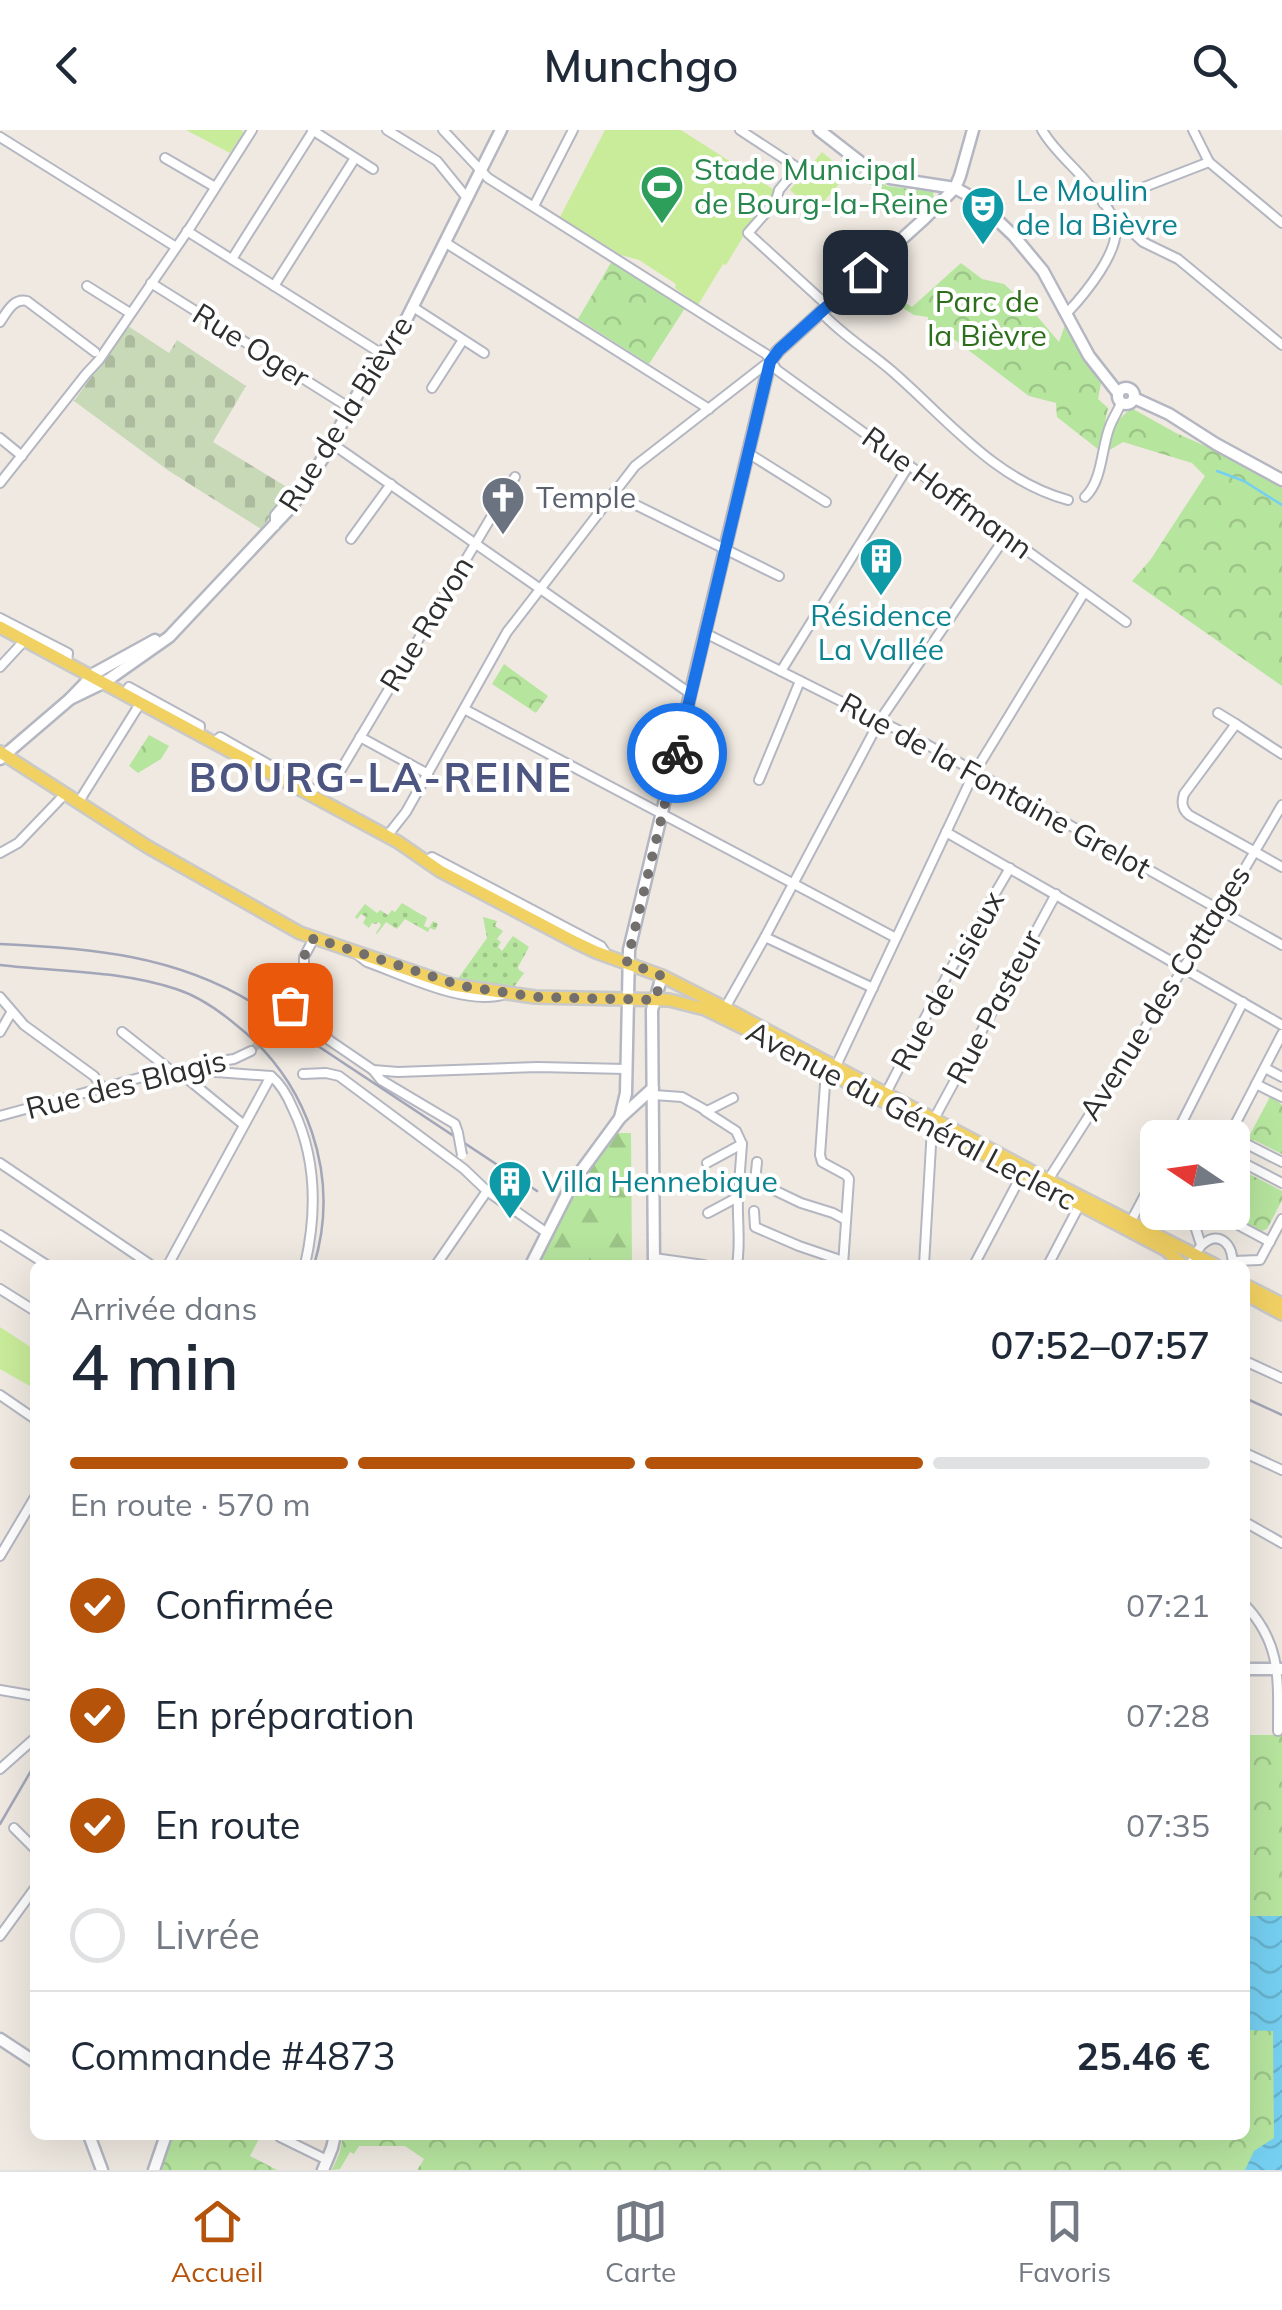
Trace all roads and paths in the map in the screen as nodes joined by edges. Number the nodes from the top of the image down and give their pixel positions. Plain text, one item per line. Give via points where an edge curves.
1 (312, 130) edge
2 (386, 130) edge
3 (443, 130) edge
4 (501, 130) edge
5 (573, 130) edge
6 (740, 130) edge
7 (819, 130) edge
8 (973, 130) edge
9 (1042, 130) edge
10 (1193, 130) edge
11 (251, 132) edge
12 (0, 138) edge
13 (165, 158) dead end
14 (355, 158) junction
15 (1209, 162) junction
16 (373, 169) dead end
17 (480, 172) junction
18 (932, 184) junction
19 (212, 185) junction
20 (955, 188) junction
21 (467, 198) junction
22 (1103, 203) junction
23 (939, 204) junction
24 (534, 206) junction
25 (1115, 224) junction
26 (1282, 224) edge
27 (187, 231) junction
28 (446, 243) junction
29 (176, 247) junction
30 (232, 259) junction
31 (151, 284) junction
32 (88, 286) dead end
33 (274, 286) junction
34 (412, 308) junction
35 (825, 309) junction
36 (130, 314) junction
37 (1067, 314) junction
38 (0, 322) edge
39 (463, 340) junction
40 (1282, 345) edge
41 (107, 346) junction
42 (95, 352) junction
43 (484, 352) dead end
44 (382, 354) junction
45 (770, 362) junction
46 (94, 364) junction
47 (432, 388) dead end
48 (1125, 397) junction
49 (350, 408) junction
50 (709, 410) junction
51 (0, 438) edge
52 (330, 443) junction
53 (748, 453) junction
54 (22, 456) junction
55 (909, 466) junction
56 (515, 477) dead end
57 (1282, 480) edge
58 (0, 483) edge
59 (391, 484) junction
60 (614, 492) junction
61 (1085, 497) dead end
62 (1068, 500) dead end
63 (826, 502) dead end
64 (1006, 536) junction
65 (351, 539) dead end
66 (475, 543) junction
67 (725, 550) junction
68 (779, 576) dead end
69 (540, 589) junction
70 (1084, 593) junction
71 (0, 618) edge
72 (1126, 622) dead end
73 (0, 627) edge
74 (705, 633) junction
75 (25, 640) junction
76 (67, 662) junction
77 (0, 668) edge
78 (781, 671) junction
79 (98, 679) junction
80 (800, 681) junction
81 (125, 694) junction
82 (690, 694) junction
83 (141, 702) junction
84 (464, 709) junction
85 (1218, 713) dead end
86 (880, 720) junction
87 (1236, 724) junction
88 (199, 734) junction
89 (360, 736) junction
90 (1282, 754) edge
91 (2, 755) edge
92 (976, 771) junction
93 (338, 773) dead end
94 (428, 774) junction
95 (759, 780) dead end
96 (65, 794) junction
97 (78, 803) junction
98 (1282, 806) edge
99 (662, 814) junction
100 (946, 832) junction
101 (387, 836) junction
102 (1254, 851) junction
103 (0, 852) edge
104 (1282, 867) edge
105 (1010, 868) junction
106 (793, 883) junction
107 (1056, 894) junction
108 (1221, 910) junction
109 (766, 937) junction
110 (314, 938) junction
111 (896, 938) junction
112 (1282, 944) edge
113 (627, 962) junction
114 (1184, 968) junction
115 (662, 976) junction
116 (304, 980) junction
117 (874, 988) junction
118 (0, 997) edge
119 (627, 1000) junction
120 (655, 1000) junction
121 (1242, 1002) junction
122 (725, 1008) junction
123 (12, 1013) junction
124 (284, 1013) tunnel mouth
125 (1282, 1024) edge
126 (0, 1032) edge
127 (122, 1032) dead end
128 (1282, 1034) edge
129 (251, 1051) tunnel mouth
130 (831, 1068) junction
131 (1264, 1068) junction
132 (626, 1069) junction
133 (373, 1070) junction
134 (181, 1071) junction
135 (303, 1074) dead end
136 (271, 1076) junction
137 (1282, 1077) edge
138 (1256, 1084) junction
139 (102, 1087) junction
140 (654, 1092) junction
141 (886, 1093) junction
142 (1282, 1097) edge
143 (733, 1098) dead end
144 (705, 1111) junction
145 (230, 1114) junction
146 (0, 1116) edge
147 (620, 1118) junction
148 (1183, 1120) edge
149 (1237, 1120) edge
150 (933, 1123) junction
151 (244, 1125) junction
152 (237, 1138) junction
153 (742, 1144) junction
154 (1250, 1147) edge
155 (757, 1162) dead end
156 (1282, 1162) edge
157 (0, 1163) edge
158 (707, 1163) dead end
159 (1250, 1166) edge
160 (464, 1169) junction
161 (1022, 1176) junction
162 (1048, 1180) junction
163 (1282, 1183) edge
164 (486, 1190) junction
165 (738, 1198) junction
166 (1076, 1199) junction
167 (1140, 1204) edge
168 (754, 1211) dead end
169 (708, 1213) dead end
170 (846, 1220) junction
171 (1282, 1220) edge
172 (1130, 1223) junction
173 (1195, 1230) edge
174 (1248, 1230) edge
175 (547, 1234) junction
176 (0, 1235) edge
177 (1270, 1242) junction
178 (1192, 1257) edge
179 (39, 1260) edge
180 (144, 1260) edge
181 (171, 1260) edge
182 (306, 1260) edge
183 (439, 1260) edge
184 (534, 1260) edge
185 (654, 1260) edge
186 (738, 1260) edge
187 (836, 1260) edge
188 (843, 1260) edge
189 (924, 1260) edge
190 (977, 1260) edge
191 (1050, 1260) edge
192 (1233, 1260) edge
193 (1250, 1261) edge
194 (1250, 1288) edge
195 (0, 1290) edge
196 (1250, 1297) edge
197 (1282, 1304) edge
198 (30, 1308) edge
199 (1282, 1314) edge
200 (1250, 1363) edge
201 (1282, 1378) edge
202 (0, 1395) edge
203 (30, 1416) edge
204 (1250, 1455) edge
205 (1282, 1470) edge
206 (30, 1505) edge
207 (1250, 1525) edge
208 (1282, 1543) edge
209 (0, 1556) edge
210 (1250, 1611) edge
211 (1250, 1669) edge
212 (1280, 1669) edge
213 (0, 1690) edge
214 (30, 1695) edge
215 (1278, 1732) dead end
216 (30, 1742) edge
217 (0, 1769) edge
218 (14, 1828) dead end
219 (30, 1844) edge
220 (30, 1895) edge
221 (0, 1936) edge
222 (0, 2040) edge
223 (30, 2059) edge
224 (91, 2140) edge
225 (164, 2140) edge
226 (285, 2140) edge
227 (334, 2140) edge
228 (325, 2165) edge
229 (102, 2170) edge
230 (154, 2170) edge

1 - 14 street
1 - 30 street
2 - 21 street via 438,161
3 - 17 street, Rue Hoffmann
4 - 17 main road, Rue de la Bièvre
5 - 24 street
6 - 35 street via 794,169 748,233
7 - 18 main road via 880,175
8 - 20 main road
9 - 22 street
10 - 15 street
11 - 19 street
12 - 29 street
13 - 19 street
14 - 16 street
14 - 33 street
15 - 22 street
15 - 26 street
17 - 21 main road, Rue de la Bièvre
17 - 24 street, Rue Hoffmann
18 - 20 main road
18 - 23 main road
19 - 27 street
20 - 23 main road
20 - 37 main road via 1032,256
21 - 28 main road, Rue de la Bièvre
22 - 25 street
23 - 35 main road
24 - 45 street, Rue Hoffmann
25 - 37 street via 1100,272
25 - 40 street via 1178,258
27 - 29 street
27 - 30 street
28 - 34 main road, Rue de la Bièvre
28 - 50 street
29 - 31 street
30 - 33 street
31 - 36 street
31 - 49 street, Rue Oger
32 - 36 street
33 - 44 street
34 - 39 street
34 - 44 main road, Rue de la Bièvre
35 - 45 main road
35 - 62 street via 840,332 992,462 1041,493
36 - 41 street
37 - 48 main road via 1088,356
38 - 42 street via 15,302 27,300
39 - 43 street
39 - 47 street
41 - 42 street
41 - 46 street
42 - 46 street
44 - 49 main road, Rue de la Bièvre
45 - 50 street
45 - 53 main road
45 - 55 street, Rue Hoffmann
46 - 54 street
48 - 57 main road
48 - 61 street
49 - 52 main road, Rue de la Bièvre
50 - 60 street via 639,462
51 - 54 street
52 - 59 street
52 - 79 main road, Rue de la Bièvre via 274,526 169,637
53 - 63 street
53 - 67 main road
54 - 58 street
55 - 64 street, Rue Hoffmann
55 - 78 street
56 - 66 street, Rue Ravon
59 - 65 street
59 - 66 street
60 - 67 street
60 - 69 street
64 - 70 street, Rue Hoffmann
64 - 86 street
66 - 69 street
66 - 89 street, Rue Ravon
67 - 68 street
67 - 74 main road
69 - 82 street
69 - 84 street
70 - 72 street, Rue Hoffmann
70 - 92 street
71 - 76 street, Avenue du Général Leclerc via 68,653
73 - 75 main road, Avenue du Général Leclerc
74 - 78 street, Rue de la Fontaine Grelot
74 - 82 main road
75 - 76 main road, Avenue du Général Leclerc
75 - 77 street
76 - 79 main road, Avenue du Général Leclerc
78 - 80 street, Rue de la Fontaine Grelot
79 - 81 main road, Avenue du Général Leclerc
79 - 91 main road, Rue de la Bièvre
80 - 86 street, Rue de la Fontaine Grelot
80 - 95 street
81 - 83 main road, Avenue du Général Leclerc
81 - 88 street, Avenue du Général Leclerc via 129,687 136,690 200,726
82 - 99 main road
83 - 88 main road, Avenue du Général Leclerc
83 - 97 street
84 - 94 street
84 - 99 street
85 - 87 street
86 - 92 street, Rue de la Fontaine Grelot
86 - 106 street
87 - 90 street
87 - 102 street via 1184,794 1183,806
88 - 101 main road, Avenue du Général Leclerc
89 - 93 street, Rue Ravon
89 - 94 street
91 - 96 main road, Avenue du Général Leclerc
92 - 100 street
92 - 108 street, Rue de la Fontaine Grelot
94 - 101 street
96 - 97 main road, Avenue du Général Leclerc
96 - 103 street via 18,843
97 - 110 main road, Avenue du Général Leclerc
98 - 102 street, Avenue des Cottages
99 - 106 street
99 - 113 main road
100 - 105 street
100 - 111 street
101 - 113 main road, Avenue du Général Leclerc via 575,942
102 - 104 street
102 - 108 street, Avenue des Cottages
105 - 107 street
105 - 141 street, Rue de Lisieux
106 - 109 street
106 - 111 street
107 - 114 street
107 - 150 street, Rue Pasteur
108 - 112 street, Rue de la Fontaine Grelot
108 - 114 street, Avenue des Cottages
109 - 117 street
109 - 122 street
110 - 116 street via 305,952
110 - 119 main road, Avenue du Général Leclerc via 452,984 535,997
111 - 117 street
113 - 115 main road, Avenue du Général Leclerc
113 - 119 main road
114 - 121 street
114 - 162 street, Avenue des Cottages
115 - 120 main road
115 - 122 main road, Avenue du Général Leclerc
116 - 124 street
116 - 133 street via 325,1035
117 - 130 street
118 - 123 street
119 - 120 main road, Avenue du Général Leclerc
119 - 132 main road
120 - 130 main road, Avenue du Général Leclerc via 723,1016
120 - 140 main road
121 - 125 street
121 - 148 street
122 - 130 main road, Avenue du Général Leclerc
123 - 126 street
123 - 139 street
127 - 134 street
128 - 131 street
129 - 134 street, Rue des Blagis
130 - 141 main road, Avenue du Général Leclerc
130 - 150 main road, Avenue du Général Leclerc
130 - 170 street via 820,1155 848,1179
131 - 137 street
131 - 138 street
132 - 133 street
132 - 147 main road
133 - 160 street, bridge via 457,1128
134 - 136 street
134 - 139 street, Rue des Blagis
134 - 145 street
135 - 160 street via 339,1076
136 - 151 street
136 - 182 street via 288,1097 312,1168
138 - 142 street
138 - 149 street
139 - 146 street, Rue des Blagis
140 - 144 street via 682,1097
140 - 147 main road
140 - 185 main road
141 - 150 main road, Avenue du Général Leclerc
143 - 144 street
144 - 153 street via 736,1131
145 - 151 street
145 - 152 street
147 - 175 main road via 568,1190
150 - 161 main road, Avenue du Général Leclerc
150 - 162 main road, Avenue du Général Leclerc
150 - 189 street
151 - 152 street
152 - 181 street
153 - 158 street
153 - 165 street
154 - 156 street
155 - 170 street via 756,1181
157 - 180 street
159 - 163 street
160 - 164 street
161 - 166 main road, Avenue du Général Leclerc
161 - 190 street
162 - 166 main road, Avenue du Général Leclerc
164 - 175 street
164 - 183 street
165 - 169 street
165 - 186 street
166 - 172 main road
166 - 178 main road, Avenue du Général Leclerc via 1166,1250
166 - 191 street
167 - 172 street
168 - 187 street via 755,1227
170 - 188 street
171 - 177 street
172 - 178 main road
173 - 178 street
174 - 177 street
175 - 184 main road
176 - 179 street
177 - 193 street via 1260,1260
178 - 192 street via 1211,1239 1224,1241
194 - 197 main road
195 - 198 street
196 - 199 main road
200 - 201 street
202 - 203 street
204 - 205 street
206 - 209 street
207 - 208 street
210 - 212 street via 1268,1633
211 - 212 main road
212 - 215 street
213 - 214 street
216 - 217 street
218 - 219 street
220 - 221 street
222 - 223 main road
224 - 229 main road
225 - 230 main road
226 - 228 street
227 - 228 main road

